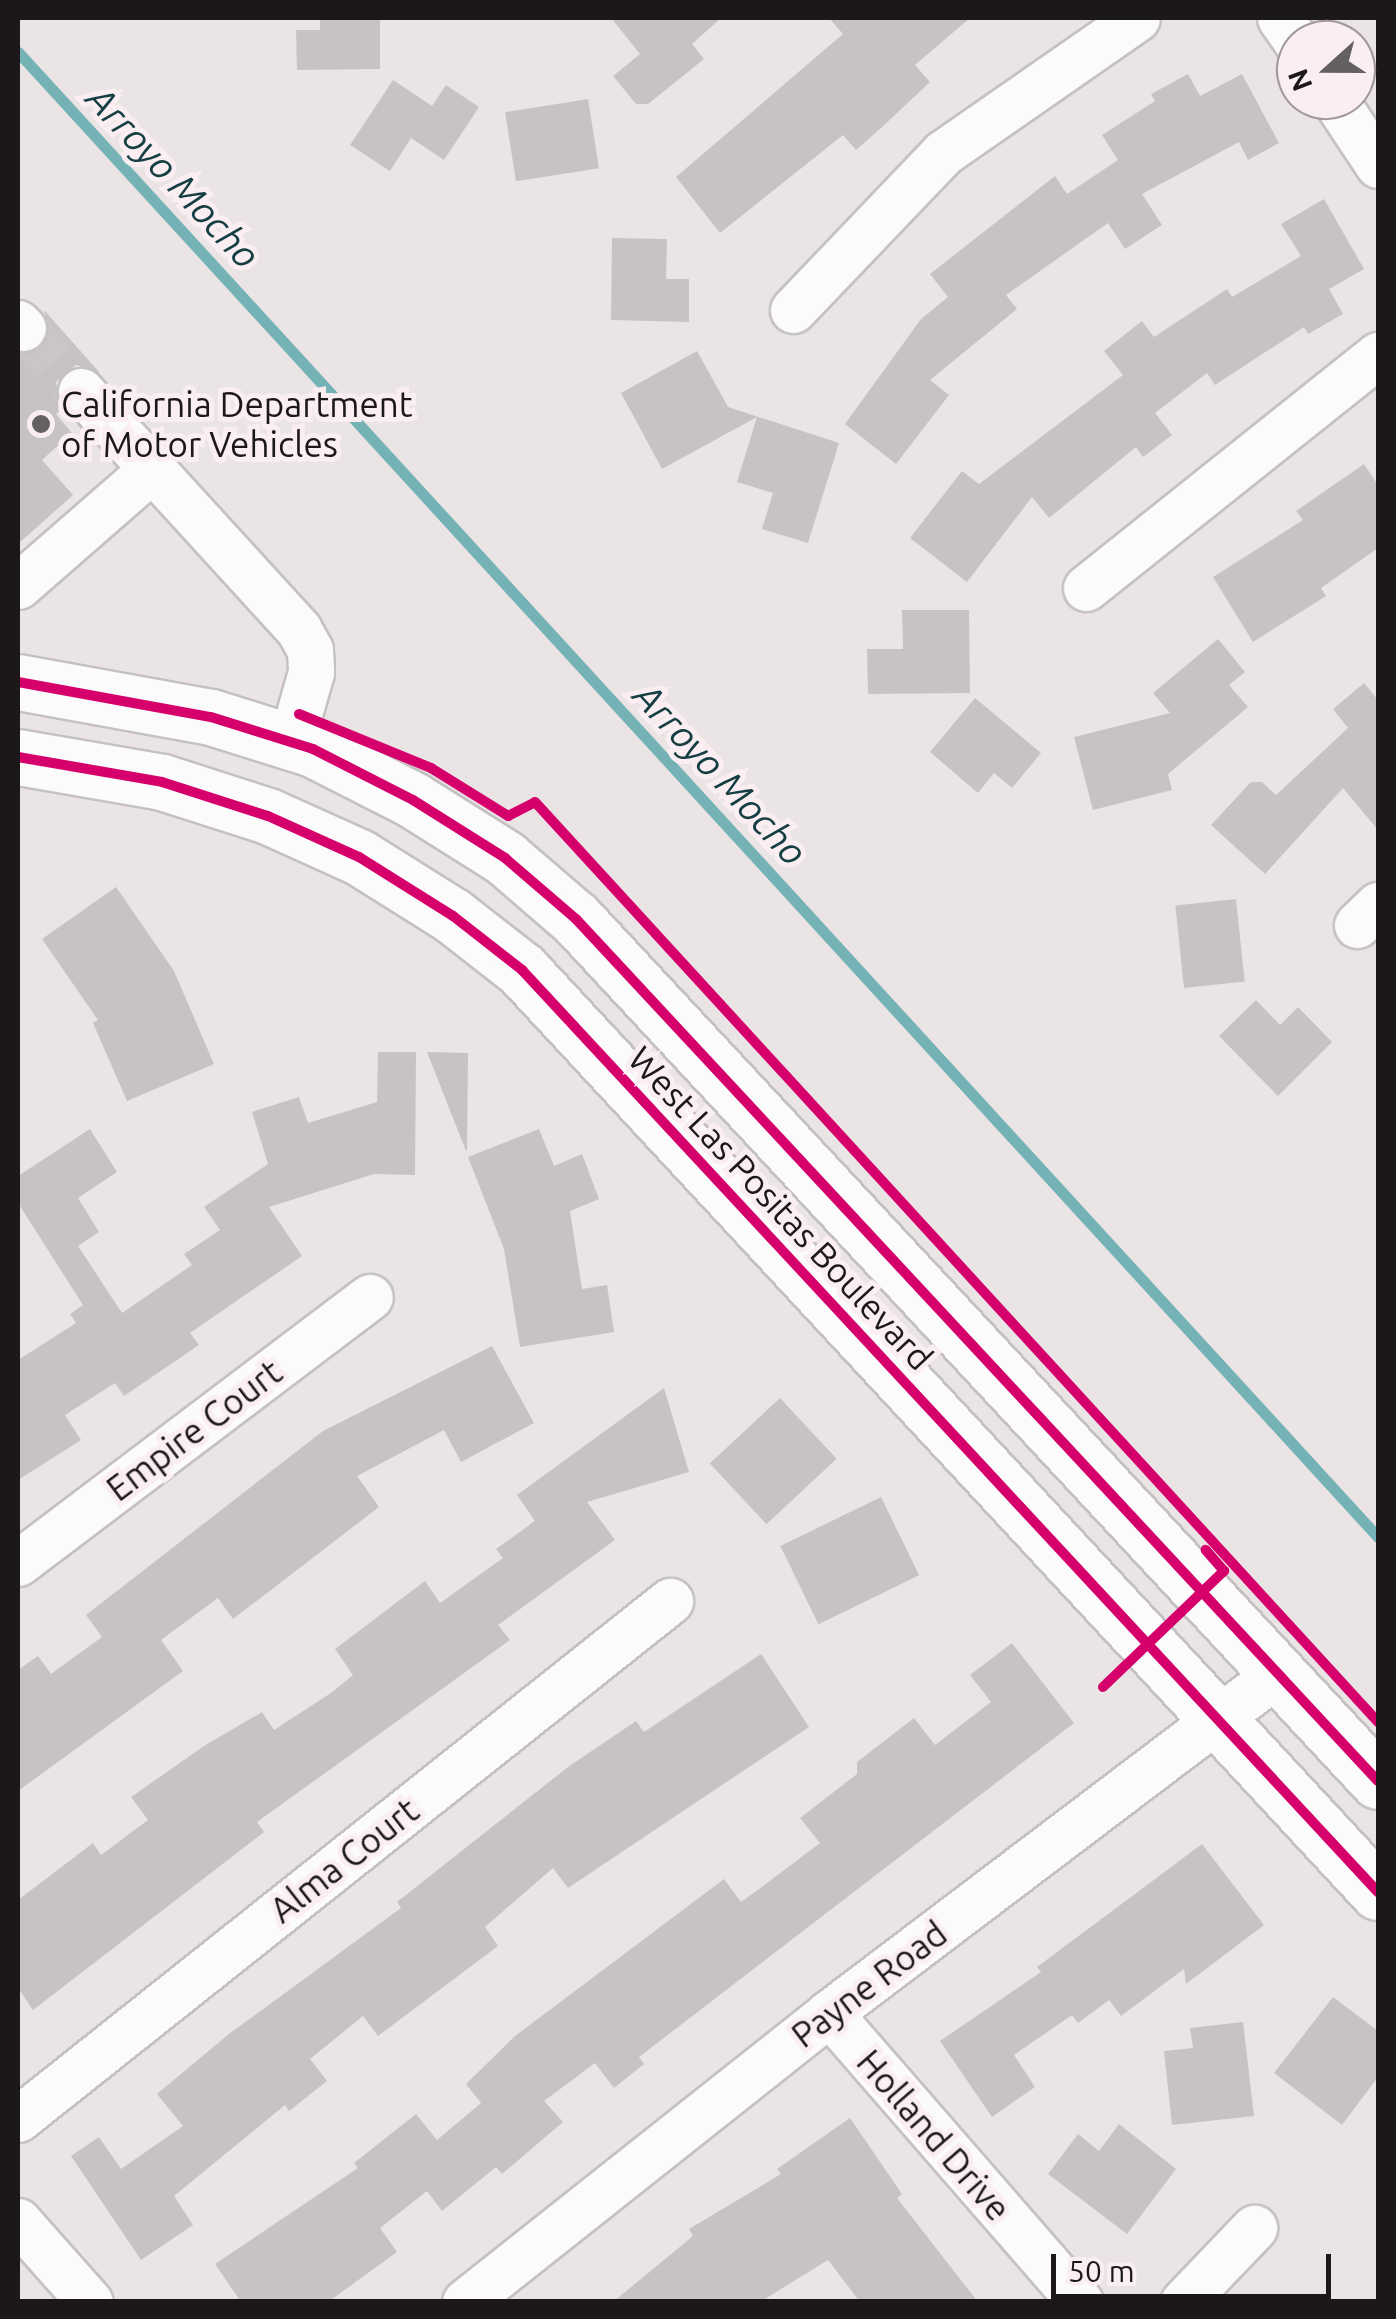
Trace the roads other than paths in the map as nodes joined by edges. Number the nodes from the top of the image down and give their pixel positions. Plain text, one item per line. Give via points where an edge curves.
1 (1138, 18) edge
2 (1348, 120) edge
3 (1378, 165) edge
4 (793, 310) dead end
5 (1378, 355) edge
6 (81, 391) tunnel mouth
7 (150, 470) junction
8 (18, 586) edge
9 (1086, 588) dead end
10 (18, 682) edge
11 (292, 742) junction
12 (18, 758) edge
13 (370, 1297) dead end
14 (18, 1563) edge
15 (670, 1601) dead end
16 (1278, 1674) junction
17 (1220, 1720) junction
18 (1378, 1781) edge
19 (1378, 1892) edge
20 (829, 2012) junction
21 (18, 2119) edge
22 (18, 2221) edge
23 (1254, 2228) dead end
24 (90, 2302) edge
25 (465, 2302) edge
26 (1080, 2302) edge
27 (1183, 2302) edge

1 - 4 street via 943,153
2 - 3 street
5 - 9 street
6 - 7 street
7 - 8 street
7 - 11 street via 310,650
10 - 11 main road, West Las Positas Boulevard via 210,717
11 - 16 main road, West Las Positas Boulevard via 413,800 505,858 576,920
12 - 17 main road, West Las Positas Boulevard via 162,782 268,816 359,858 453,916 522,970
13 - 14 street, Empire Court
15 - 21 street, Alma Court
16 - 17 street, Payne Road
16 - 18 main road, West Las Positas Boulevard
17 - 19 main road, West Las Positas Boulevard
17 - 20 street, Payne Road
20 - 25 street, Payne Road
20 - 26 street, Holland Drive
22 - 24 street
23 - 27 street

